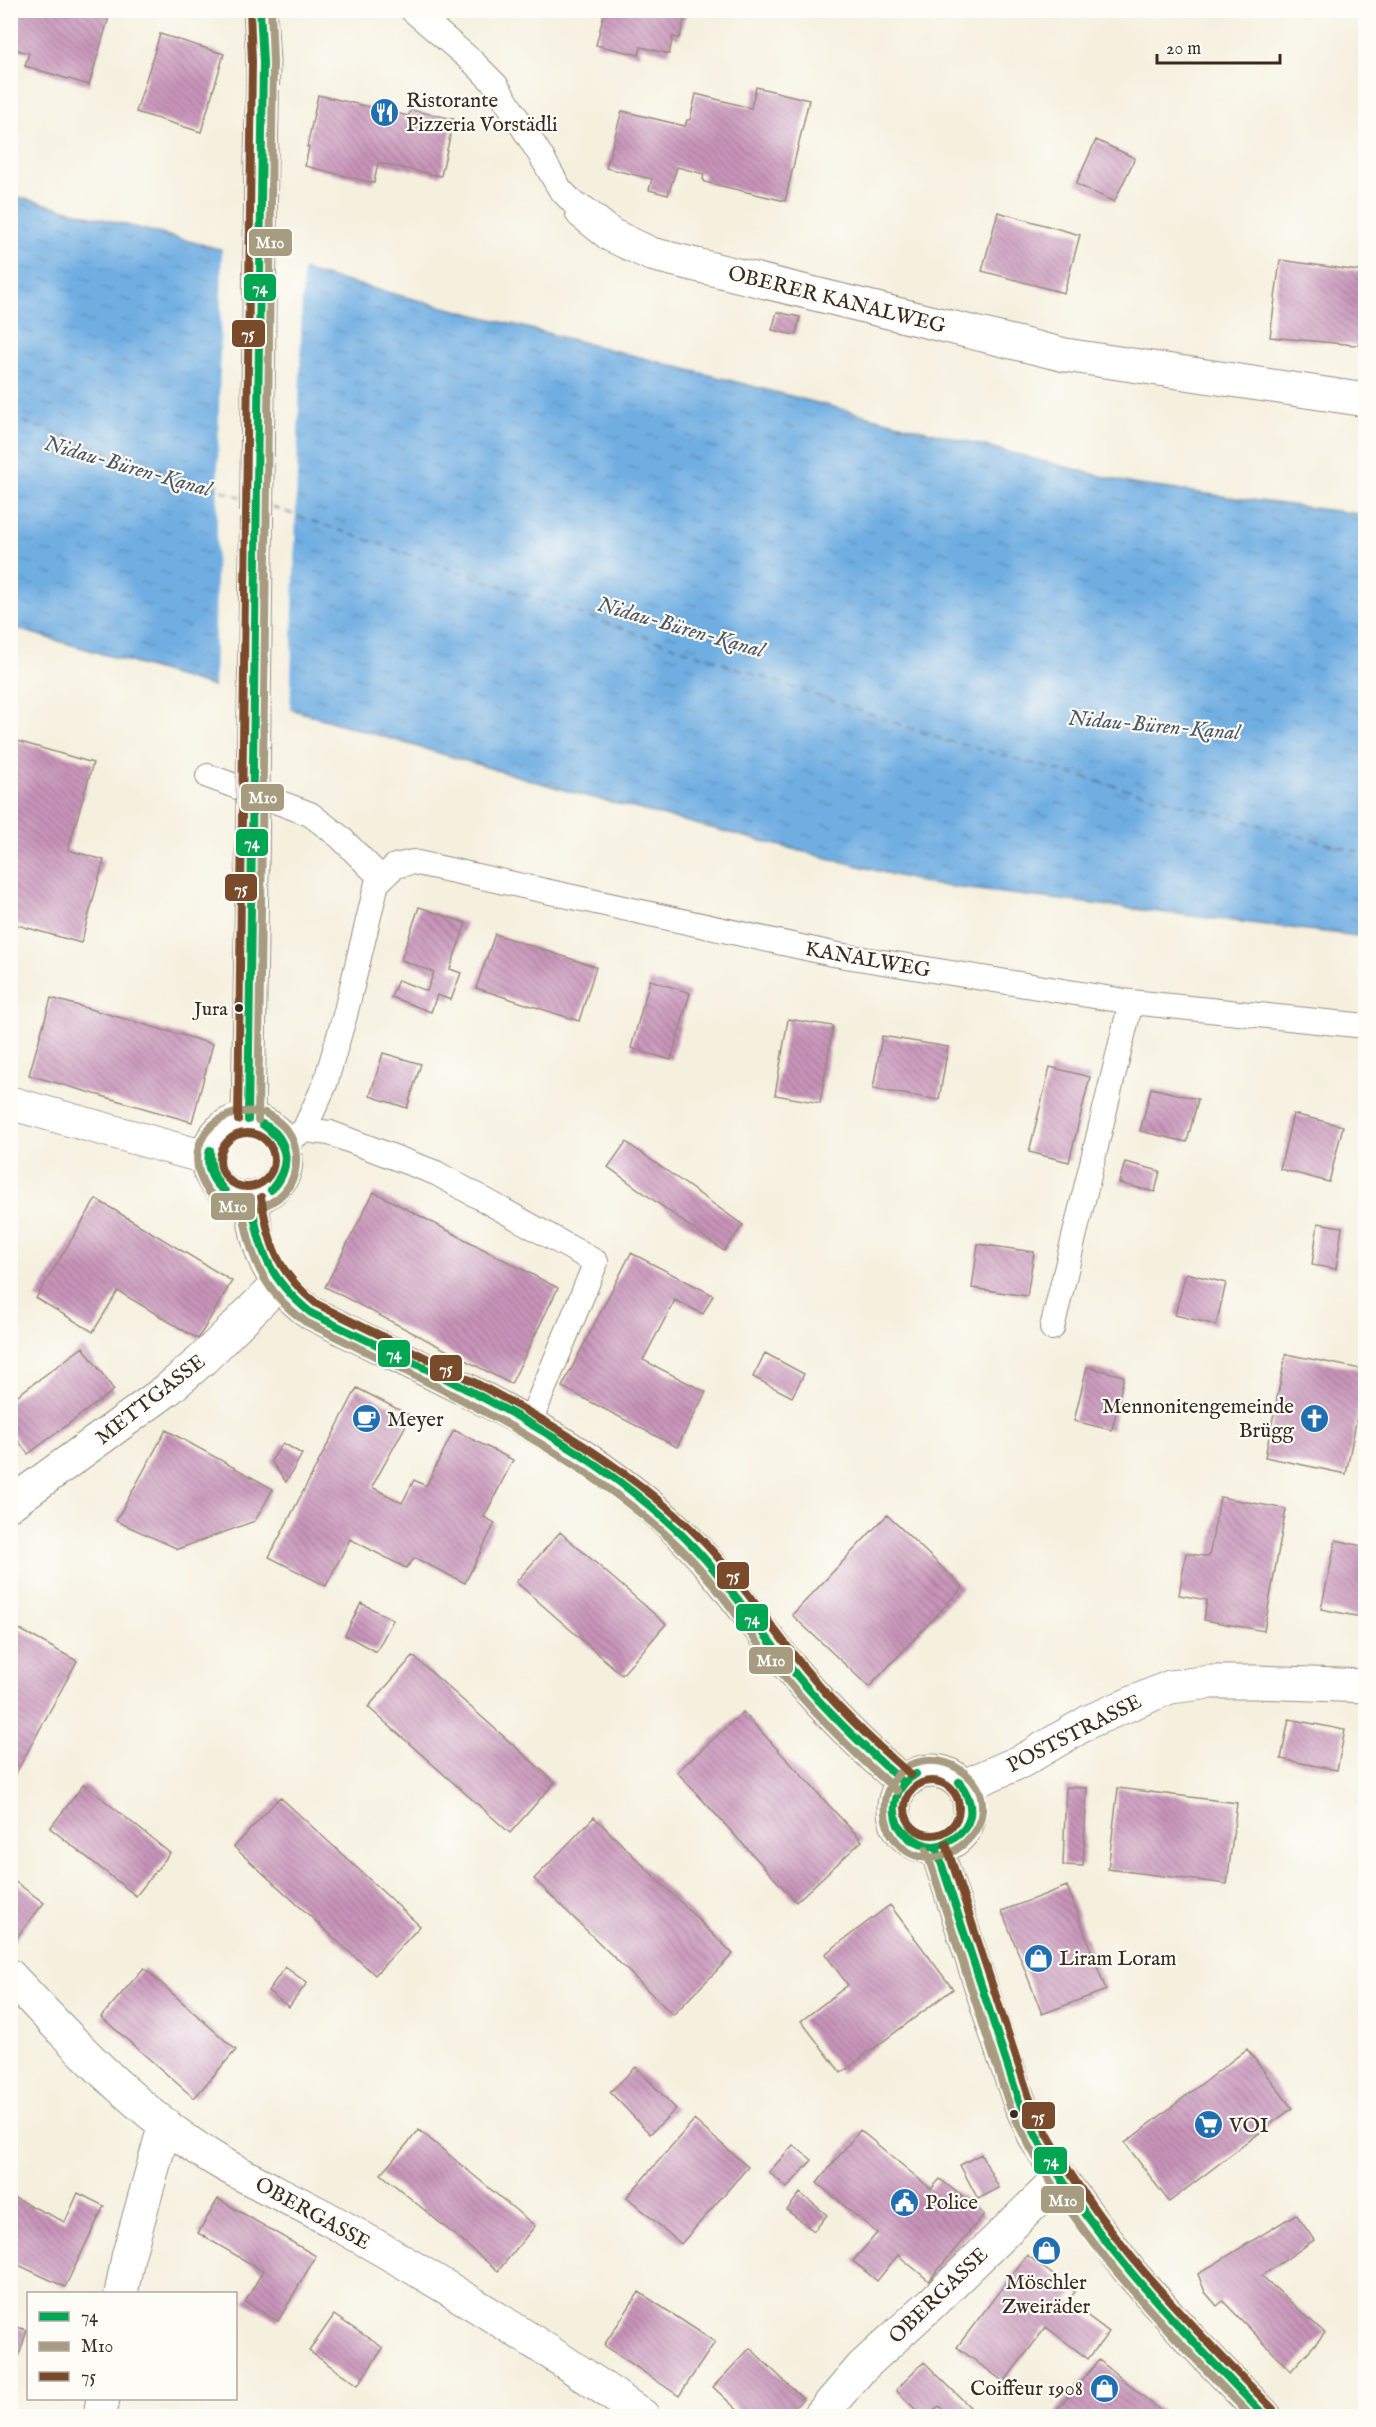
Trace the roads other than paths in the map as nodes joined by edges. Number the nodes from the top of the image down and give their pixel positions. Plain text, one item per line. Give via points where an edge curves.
1 (260, 10) edge
2 (412, 10) edge
3 (582, 212) joint
4 (1365, 400) edge
5 (208, 776) dead end
6 (381, 878) junction
7 (1131, 1002) junction
8 (1365, 1026) edge
9 (10, 1103) edge
10 (248, 1120) junction
11 (294, 1137) junction
12 (208, 1158) junction
13 (251, 1199) junction
14 (279, 1283) junction
15 (1052, 1328) dead end
16 (530, 1422) junction
17 (10, 1504) edge
18 (1365, 1686) edge
19 (904, 1783) junction
20 (964, 1786) junction
21 (936, 1847) junction
22 (10, 1976) edge
23 (165, 2124) junction
24 (1060, 2178) junction
25 (121, 2292) edge
26 (103, 2400) edge
27 (100, 2416) edge
28 (643, 2416) edge
29 (820, 2416) edge
30 (1265, 2416) edge

1 - 10 main road, bridge via 263,62
2 - 3 lane, OBERER KANALWEG via 496,86 560,189
3 - 4 main road, OBERER KANALWEG via 611,235 651,254 1053,353
5 - 6 lane via 310,814
6 - 7 lane, KANALWEG via 395,866 413,862 833,954
6 - 11 lane via 325,1084
7 - 8 lane, KANALWEG
7 - 15 lane
9 - 12 main road
10 - 11 main road
10 - 12 main road via 225,1126 210,1146
11 - 13 main road via 281,1180 268,1193
11 - 16 lane via 330,1133 436,1173 596,1262
12 - 13 main road via 219,1188
13 - 14 main road via 256,1237 268,1269
14 - 16 main road via 310,1312
14 - 17 main road, METTGASSE via 167,1390
16 - 19 main road via 610,1473 684,1538 799,1678 863,1747
18 - 20 main road, POSTSTRASSE via 1244,1682 1170,1687 1090,1721 1022,1761
19 - 20 main road via 913,1775 935,1770
19 - 21 main road via 894,1803 898,1825 914,1842
20 - 21 main road via 970,1805 967,1824 954,1840
21 - 24 main road via 1020,2101 1036,2139
22 - 23 main road, OBERGASSE via 117,2085
23 - 25 main road
23 - 28 main road, OBERGASSE via 216,2159 332,2221 492,2315
24 - 29 main road, OBERGASSE via 862,2367
24 - 30 main road via 1131,2272
26 - 27 main road

